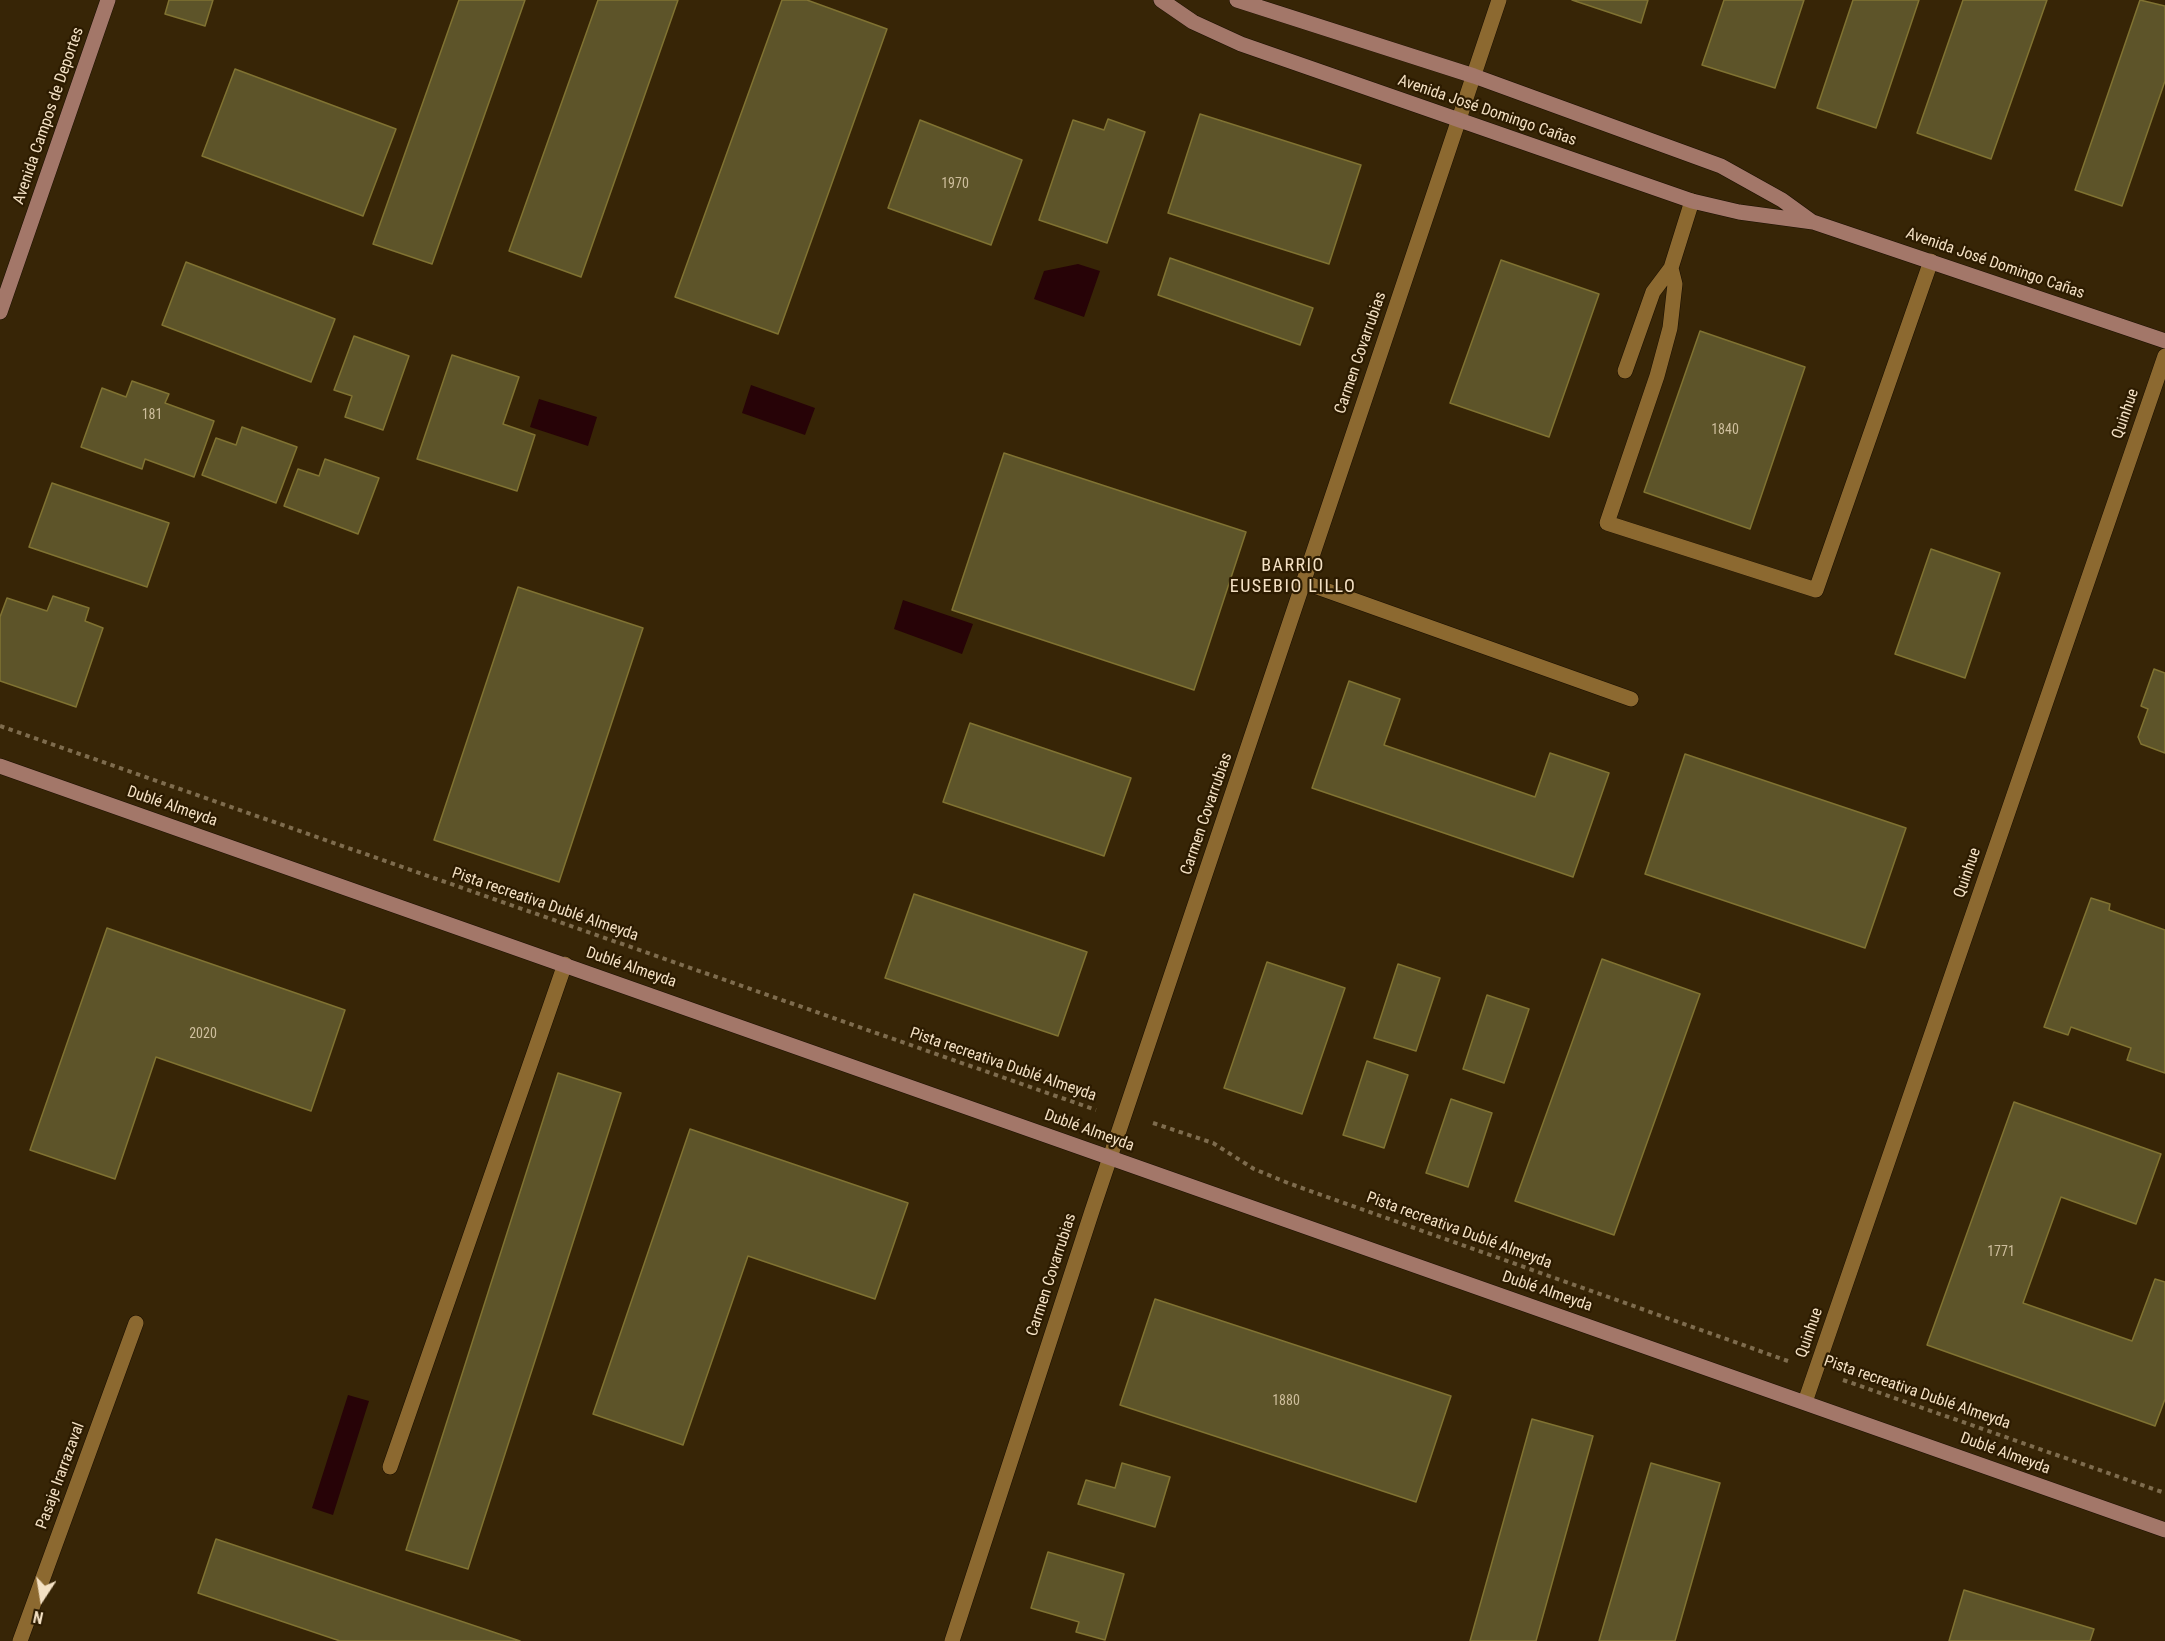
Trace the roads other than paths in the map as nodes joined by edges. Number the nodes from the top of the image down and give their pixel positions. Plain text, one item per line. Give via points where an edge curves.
1 (108, 0) edge
2 (1161, 0) edge
3 (1237, 0) edge
4 (1499, 0) edge
5 (1474, 76) junction
6 (1459, 120) junction
7 (1692, 201) junction
8 (1813, 222) junction
9 (1931, 261) junction
10 (1671, 268) junction
11 (0, 312) edge
12 (2165, 341) edge
13 (2165, 356) edge
14 (1625, 371) dead end
15 (1304, 582) junction
16 (1631, 699) dead end
17 (0, 766) edge
18 (565, 964) junction
19 (1110, 1158) junction
20 (135, 1323) dead end
21 (1805, 1402) junction
22 (390, 1467) dead end
23 (2165, 1530) edge
24 (20, 1641) edge
25 (952, 1641) edge

1 - 11 main road, Avenida Campos de Deportes
2 - 6 main road, Avenida José Domingo Cañas via 1217,34
3 - 5 main road, Avenida José Domingo Cañas
4 - 5 street, Carmen Covarrubias
5 - 6 street, Carmen Covarrubias
5 - 8 main road, Avenida José Domingo Cañas via 1721,166
6 - 7 main road, Avenida José Domingo Cañas
6 - 15 street, Carmen Covarrubias
7 - 8 main road, Avenida José Domingo Cañas
7 - 10 street
8 - 9 main road, Avenida José Domingo Cañas
9 - 10 street via 1816,590 1607,523 1670,328 1675,284
9 - 12 main road, Avenida José Domingo Cañas
10 - 14 street via 1653,292
13 - 21 street, Quinhue
15 - 16 street
15 - 19 street, Carmen Covarrubias
17 - 18 main road, Dublé Almeyda
18 - 19 main road, Dublé Almeyda
18 - 22 street
19 - 21 main road, Dublé Almeyda
19 - 25 street, Carmen Covarrubias
20 - 24 street, Pasaje Irarrazaval
21 - 23 main road, Dublé Almeyda

